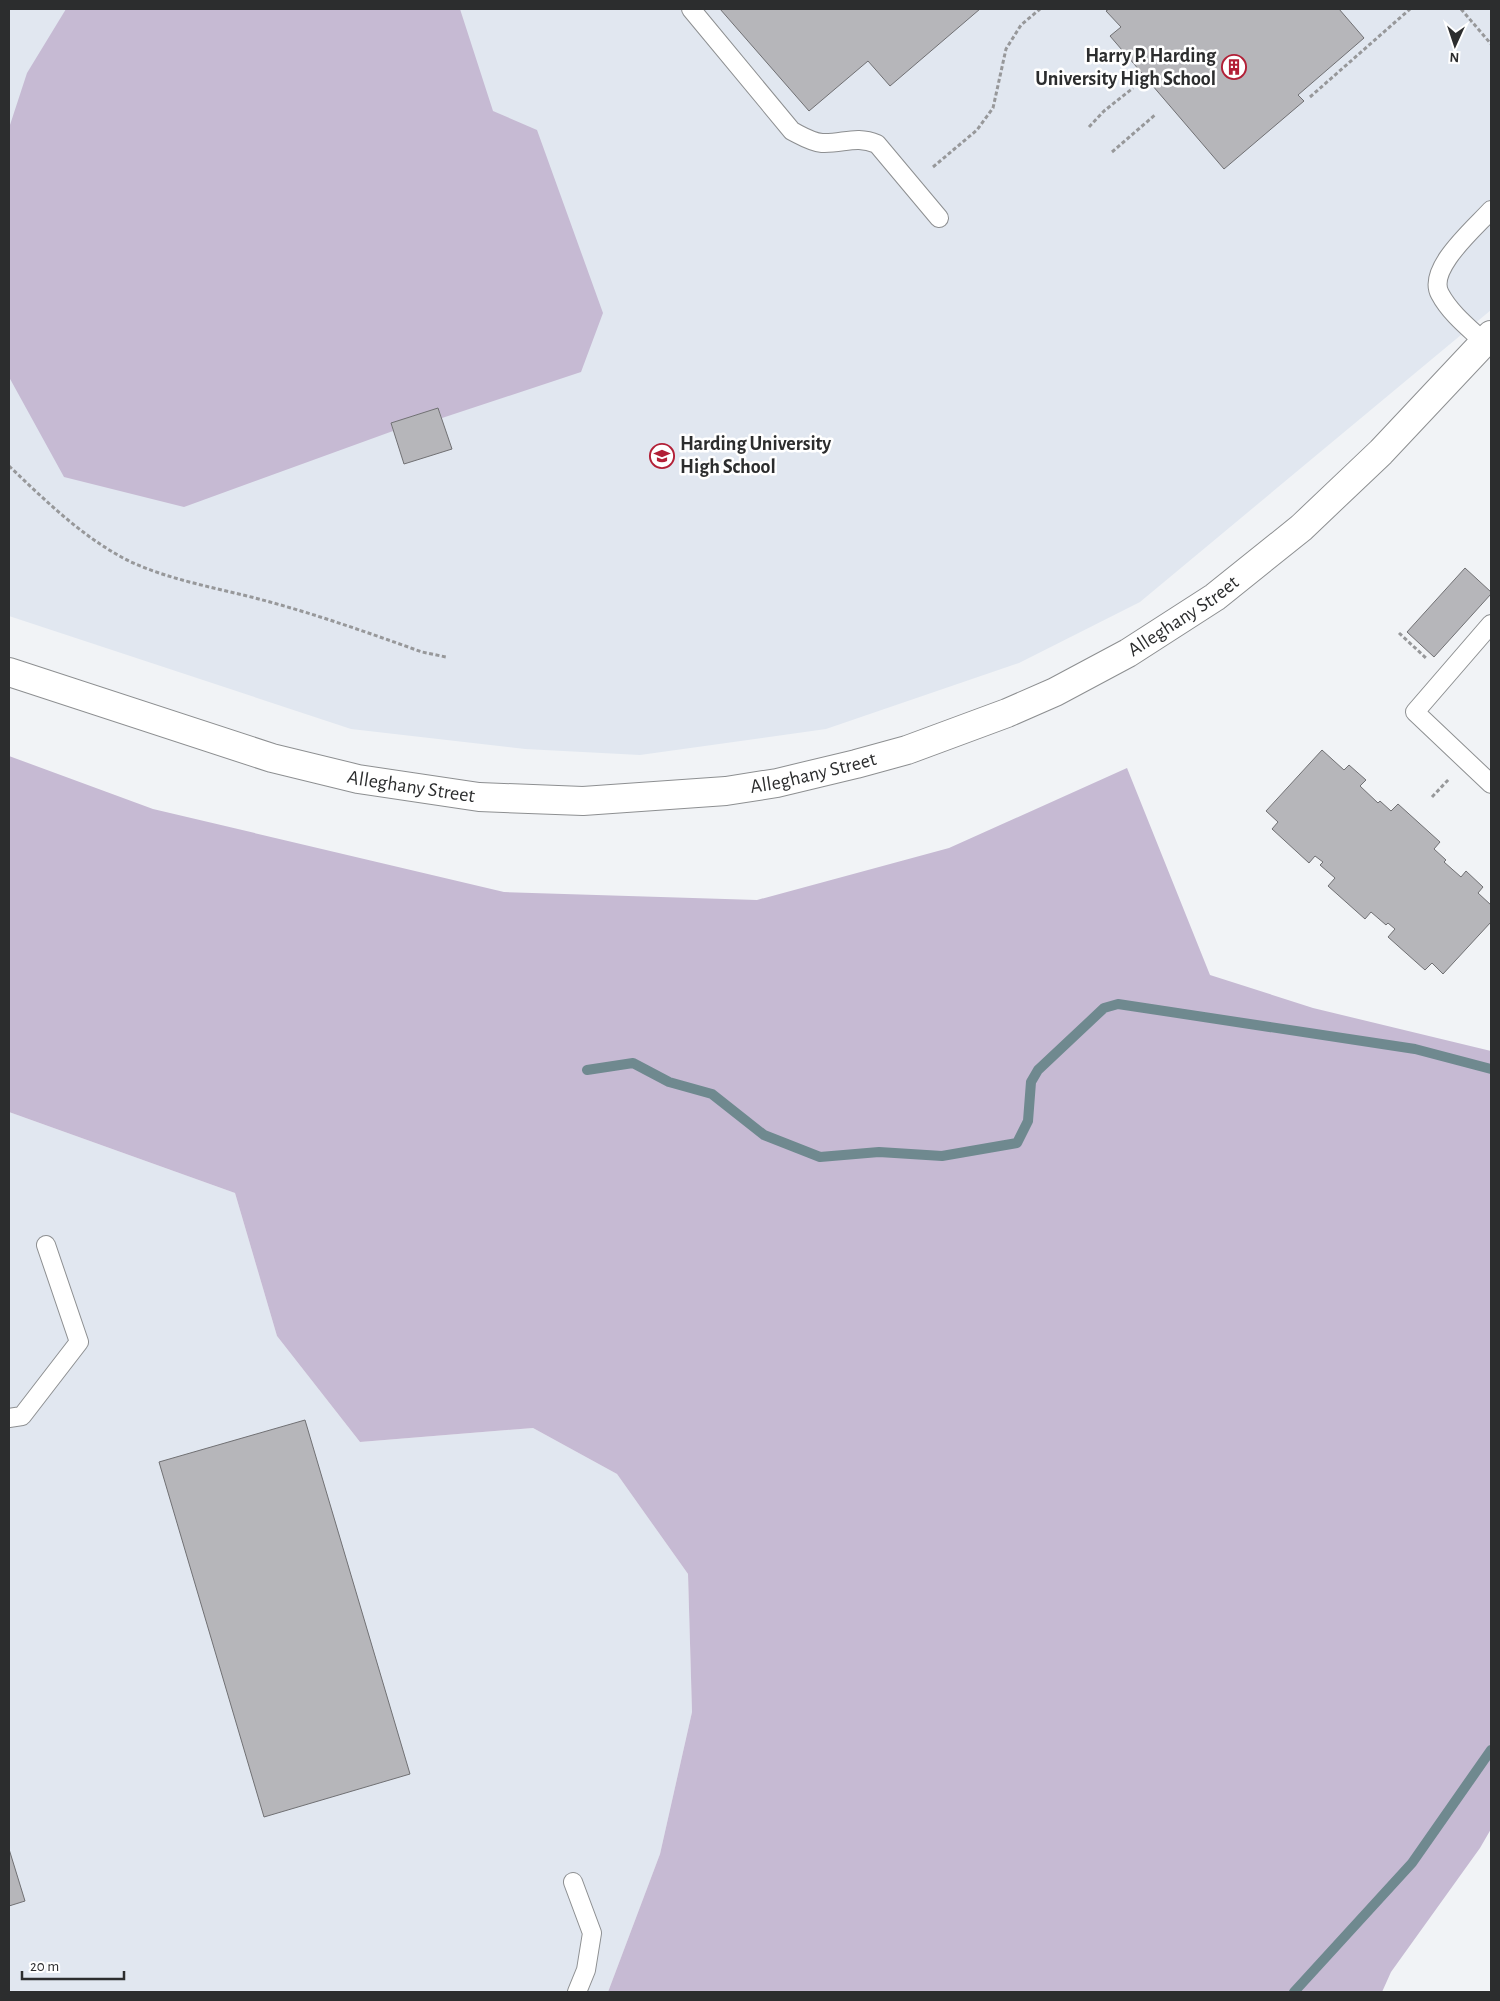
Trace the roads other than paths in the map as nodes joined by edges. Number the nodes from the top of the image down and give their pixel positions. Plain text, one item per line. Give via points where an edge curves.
1 (691, 9) edge
2 (1491, 210) edge
3 (939, 218) dead end
4 (1488, 339) edge
5 (1491, 624) edge
6 (9, 672) edge
7 (1491, 784) edge
8 (46, 1244) dead end
9 (9, 1418) edge
10 (572, 1882) dead end
11 (577, 1992) edge

1 - 3 lane via 792,131 807,140 822,143 848,139 877,144
2 - 4 lane via 1452,252 1438,279 1438,292 1445,304
4 - 6 street, Alleghany Street via 1381,452 1301,528 1215,597 1128,653 1055,692 907,750 777,783 726,791 583,801 479,797 358,780 272,758
5 - 7 lane via 1415,712
8 - 9 lane via 79,1342 22,1416
10 - 11 lane via 592,1932 586,1970

